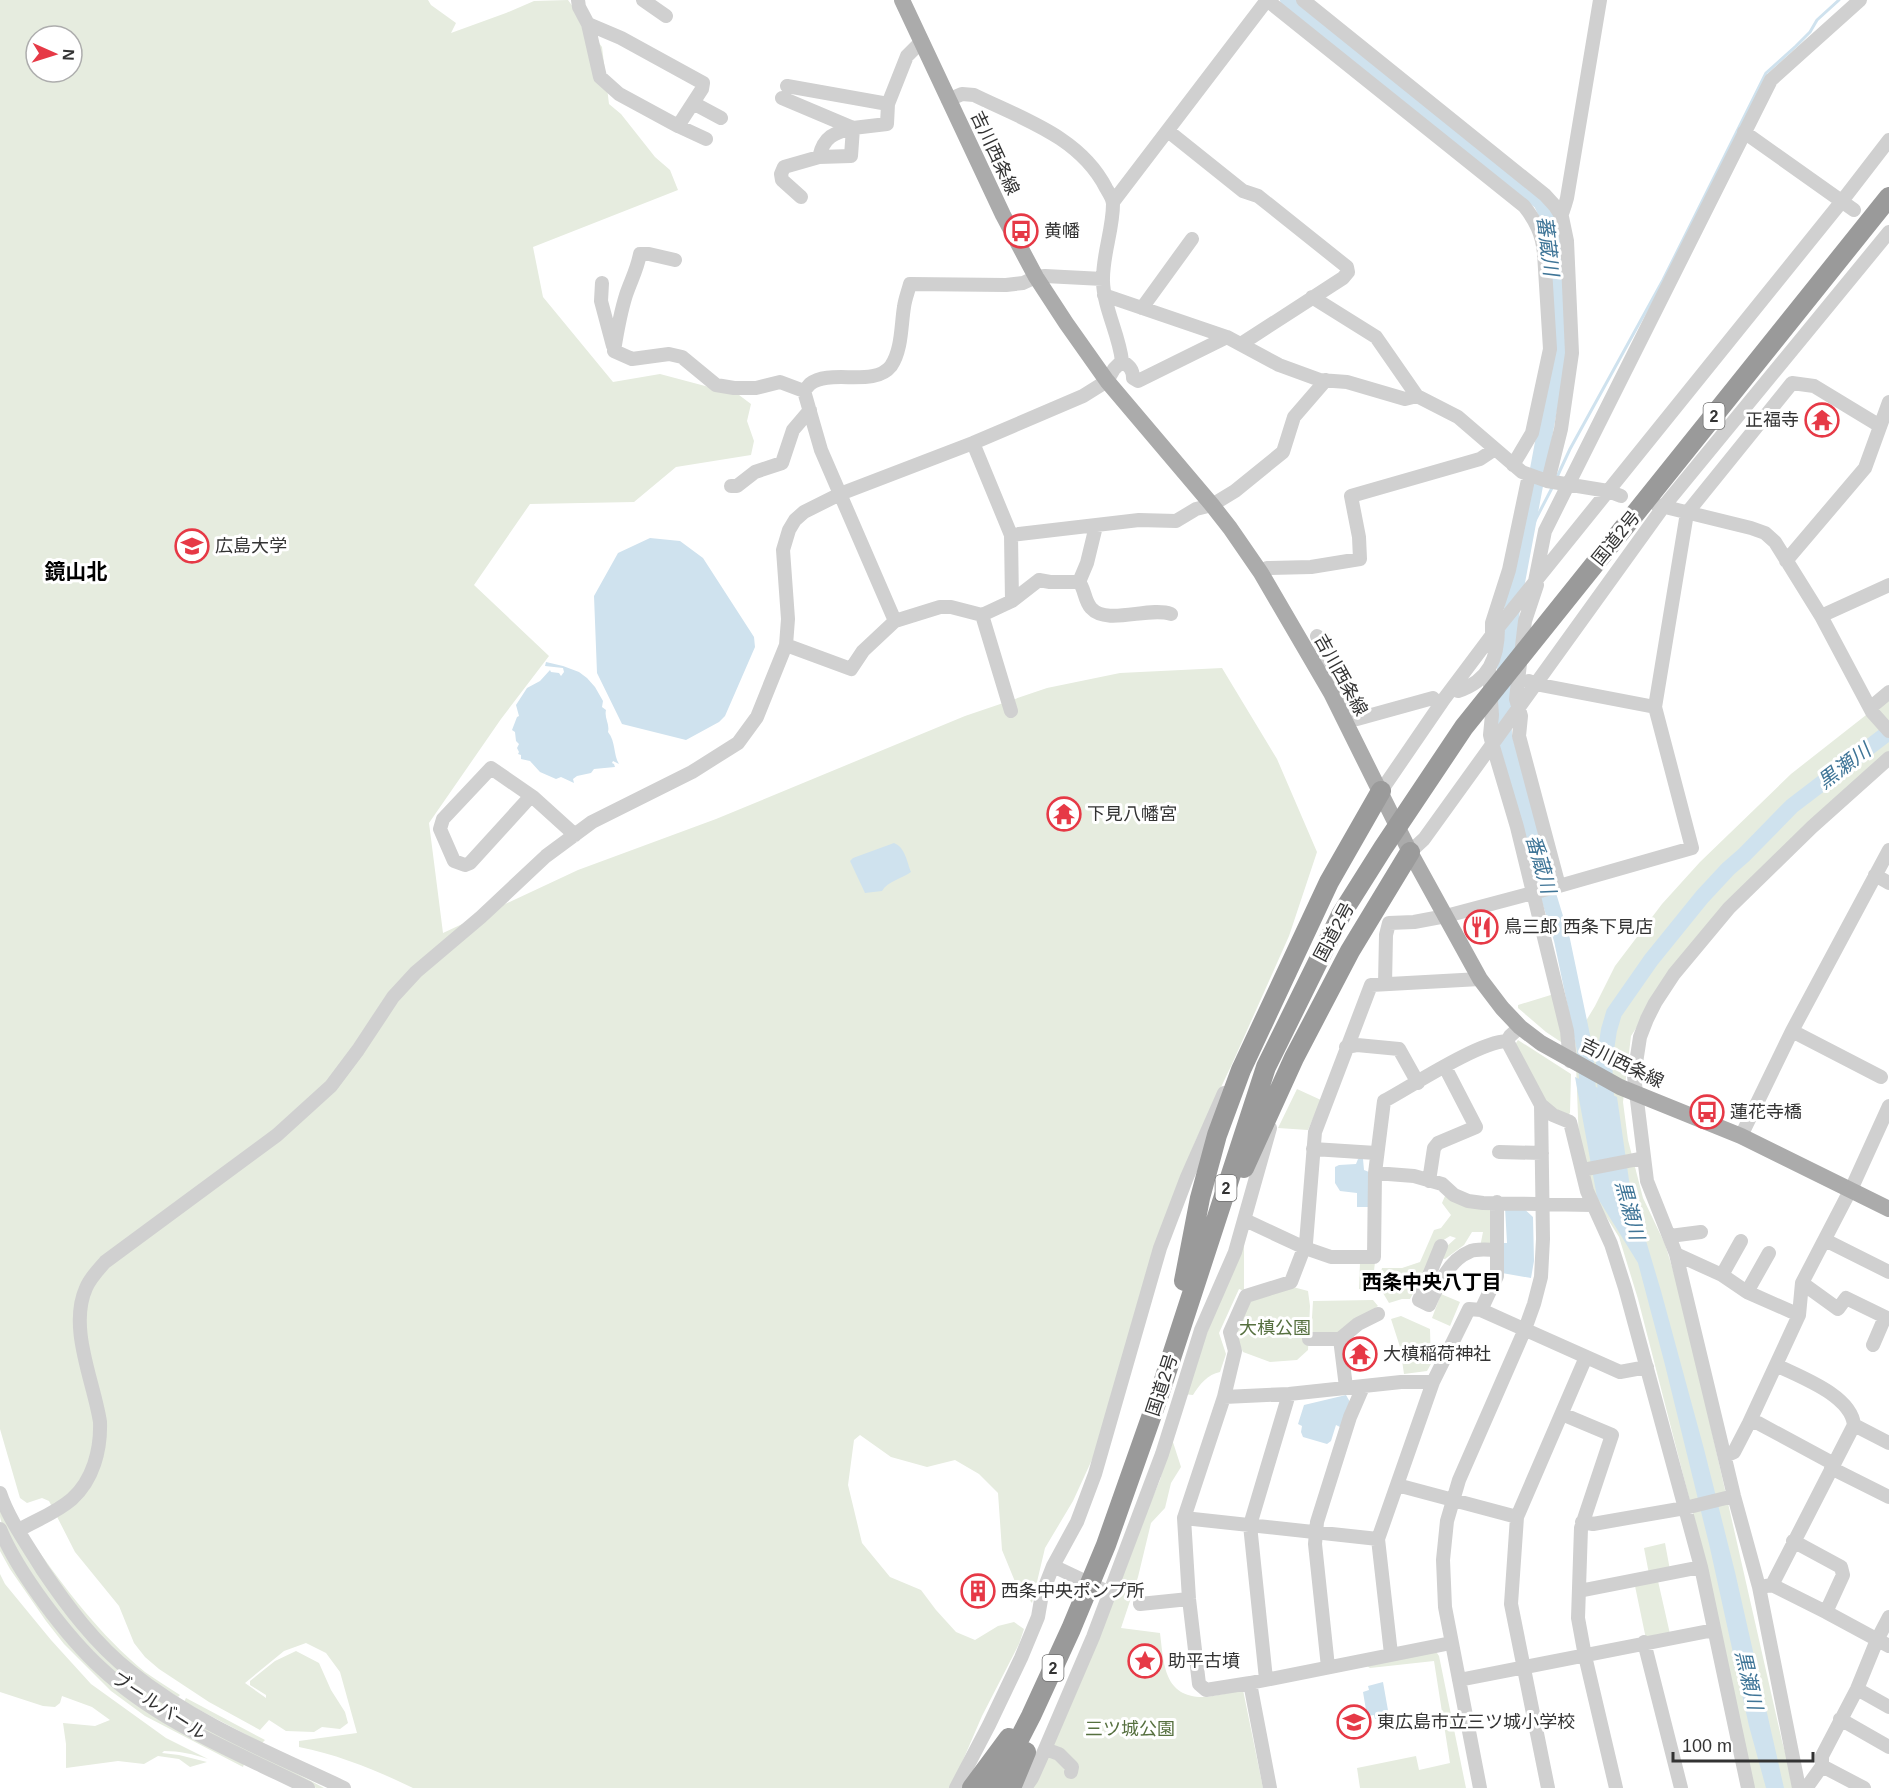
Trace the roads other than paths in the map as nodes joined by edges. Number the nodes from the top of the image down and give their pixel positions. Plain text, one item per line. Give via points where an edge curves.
1 (578, 0) edge
2 (643, 0) edge
3 (1267, 0) edge
4 (1303, 0) edge
5 (1600, 0) edge
6 (1860, 0) edge
7 (904, 1) edge
8 (666, 16) dead end
9 (588, 24) junction
10 (921, 42) junction
11 (948, 100) junction
12 (693, 102) junction
13 (888, 104) junction
14 (721, 117) dead end
15 (678, 126) junction
16 (853, 128) junction
17 (1168, 130) junction
18 (1462, 130) junction
19 (1744, 132) junction
20 (706, 139) dead end
21 (1889, 140) edge
22 (1450, 145) junction
23 (819, 157) junction
24 (801, 197) dead end
25 (1889, 197) edge
26 (1842, 201) junction
27 (1113, 202) junction
28 (1854, 210) dead end
29 (1561, 218) junction
30 (1872, 225) dead end
31 (1888, 234) edge
32 (1544, 237) junction
33 (1192, 239) dead end
34 (675, 260) dead end
35 (1036, 277) junction
36 (1103, 279) junction
37 (602, 283) dead end
38 (1104, 295) junction
39 (1312, 297) junction
40 (1142, 308) junction
41 (1227, 337) junction
42 (1241, 344) junction
43 (614, 351) junction
44 (1122, 361) junction
45 (1326, 380) junction
46 (1107, 381) junction
47 (804, 391) junction
48 (1417, 396) junction
49 (1889, 402) edge
50 (810, 410) junction
51 (1880, 426) junction
52 (973, 443) junction
53 (1495, 449) junction
54 (1513, 465) junction
55 (1530, 475) junction
56 (1549, 482) junction
57 (1569, 484) junction
58 (731, 486) dead end
59 (1614, 493) junction
60 (840, 494) junction
61 (1212, 505) junction
62 (1658, 505) junction
63 (1687, 513) junction
64 (1096, 526) junction
65 (1011, 535) junction
66 (1786, 561) junction
67 (1261, 573) junction
68 (1537, 580) junction
69 (1079, 582) junction
70 (1889, 585) edge
71 (1012, 601) junction
72 (1171, 614) dead end
73 (982, 615) junction
74 (1821, 616) junction
75 (895, 621) junction
76 (1495, 631) junction
77 (1317, 636) dead end
78 (786, 645) junction
79 (1489, 672) junction
80 (1518, 676) junction
81 (1535, 684) junction
82 (1337, 691) junction
83 (1458, 691) dead end
84 (1889, 692) edge
85 (1433, 698) dead end
86 (1656, 707) junction
87 (1518, 708) junction
88 (1871, 710) junction
89 (1011, 711) dead end
90 (1889, 731) edge
91 (1492, 743) junction
92 (1889, 758) edge
93 (1380, 791) junction
94 (531, 796) junction
95 (575, 835) junction
96 (1889, 850) edge
97 (1410, 852) junction
98 (1875, 875) junction
99 (1889, 883) edge
100 (1559, 886) junction
101 (1534, 893) junction
102 (1446, 916) junction
103 (1480, 979) junction
104 (1385, 984) junction
105 (1520, 1027) junction
106 (1792, 1031) junction
107 (1507, 1041) junction
108 (1346, 1047) junction
109 (1294, 1058) junction
110 (1572, 1061) junction
111 (1445, 1067) junction
112 (1241, 1070) junction
113 (1881, 1077) dead end
114 (1418, 1083) junction
115 (1628, 1091) junction
116 (1541, 1105) junction
117 (1889, 1106) edge
118 (1741, 1136) junction
119 (1313, 1149) junction
120 (1499, 1152) dead end
121 (1376, 1153) junction
122 (1542, 1153) junction
123 (1640, 1159) junction
124 (1584, 1169) junction
125 (1375, 1173) junction
126 (1430, 1181) junction
127 (1850, 1189) junction
128 (1497, 1202) junction
129 (1542, 1203) junction
130 (1592, 1205) junction
131 (1889, 1209) edge
132 (1245, 1220) junction
133 (1701, 1232) dead end
134 (1670, 1236) junction
135 (1825, 1240) junction
136 (1741, 1241) dead end
137 (1441, 1246) dead end
138 (1305, 1248) junction
139 (1497, 1250) junction
140 (1769, 1253) dead end
141 (1676, 1254) junction
142 (1889, 1272) edge
143 (1722, 1275) junction
144 (1802, 1283) junction
145 (1747, 1292) junction
146 (1482, 1310) junction
147 (1378, 1314) dead end
148 (1799, 1315) junction
149 (1525, 1329) junction
150 (1309, 1339) dead end
151 (1340, 1339) junction
152 (1873, 1346) dead end
153 (1586, 1357) junction
154 (1776, 1365) junction
155 (1647, 1367) junction
156 (1433, 1382) junction
157 (1346, 1387) junction
158 (1363, 1387) junction
159 (1160, 1392) junction
160 (1289, 1394) junction
161 (1224, 1397) junction
162 (1562, 1414) junction
163 (1749, 1423) junction
164 (1854, 1425) junction
165 (1889, 1443) edge
166 (1725, 1456) junction
167 (1832, 1466) junction
168 (1397, 1485) junction
169 (0, 1493) edge
170 (1732, 1496) junction
171 (1889, 1497) edge
172 (1452, 1500) junction
173 (1686, 1508) junction
174 (1517, 1517) junction
175 (1184, 1518) junction
176 (1582, 1522) junction
177 (1250, 1525) junction
178 (0, 1529) edge
179 (19, 1530) junction
180 (1316, 1534) junction
181 (1378, 1539) junction
182 (1793, 1541) junction
183 (1106, 1545) junction
184 (1701, 1567) junction
185 (1056, 1568) junction
186 (1766, 1586) junction
187 (1579, 1591) junction
188 (1110, 1593) junction
189 (1190, 1599) junction
190 (1140, 1604) dead end
191 (1826, 1611) junction
192 (1889, 1617) edge
193 (1714, 1630) junction
194 (1644, 1642) junction
195 (1451, 1643) junction
196 (1883, 1643) edge
197 (1391, 1654) junction
198 (1585, 1656) junction
199 (1328, 1667) junction
200 (1524, 1667) junction
201 (1266, 1679) junction
202 (1459, 1680) junction
203 (1250, 1683) junction
204 (1857, 1689) junction
205 (1889, 1707) edge
206 (1840, 1719) junction
207 (1889, 1747) edge
208 (1045, 1749) junction
209 (1822, 1766) junction
210 (1071, 1772) dead end
211 (337, 1787) edge
212 (308, 1788) edge
213 (956, 1788) edge
214 (972, 1788) edge
215 (994, 1788) edge
216 (1011, 1788) edge
217 (1025, 1788) edge
218 (1270, 1788) edge
219 (1480, 1788) edge
220 (1548, 1788) edge
221 (1616, 1788) edge
222 (1681, 1788) edge
223 (1748, 1788) edge
224 (1801, 1788) edge
225 (1864, 1788) edge

1 - 9 street
2 - 8 street
3 - 17 street
3 - 22 street
4 - 18 street
5 - 29 street
6 - 19 street via 1771,80
7 - 10 main road, 吉川西条線
9 - 12 street via 703,83
9 - 15 street via 600,77 619,94
10 - 11 main road, 吉川西条線
10 - 13 street via 907,56
11 - 27 street via 962,94 974,95 1055,135 1080,153 1099,174
11 - 35 main road, 吉川西条線
12 - 14 street
12 - 15 street
13 - 16 street via 887,124
13 - 16 street via 785,92
15 - 20 street
16 - 23 street via 828,137
16 - 23 street via 851,156
17 - 27 street
17 - 39 street via 1347,267 1343,278
18 - 22 street
18 - 29 street via 1545,195
19 - 26 street
19 - 57 street
21 - 26 street
22 - 32 street via 1524,206
23 - 24 street via 784,167 782,180
25 - 159 highway, 国道2号 / 2 via 1479,707 1342,913 1266,1067
26 - 28 street
26 - 59 street
27 - 36 street
29 - 32 street
29 - 56 street via 1567,241 1572,353
30 - 31 street
31 - 62 street
32 - 54 street via 1550,349 1532,433
33 - 40 street
34 - 43 street via 640,254 618,322
35 - 36 street
35 - 46 main road, 吉川西条線
35 - 47 street via 1006,285 910,284 897,351 890,367 879,374 823,379 811,383
36 - 38 street
37 - 43 street via 601,301
38 - 40 street
38 - 44 street
39 - 42 street
39 - 48 street via 1376,337
40 - 41 street
41 - 42 street
41 - 44 street via 1138,381
42 - 45 street via 1279,365
43 - 47 street via 632,359 669,354 682,357 716,385 756,388 780,382
44 - 46 street
45 - 48 street via 1405,399
45 - 61 street via 1294,417 1283,452
46 - 52 street via 1083,396
46 - 61 main road, 吉川西条線
47 - 50 street
48 - 53 street via 1458,417
49 - 51 street
50 - 58 street via 793,430 782,463
50 - 60 street via 821,450
51 - 63 street via 1814,387 1792,383
51 - 66 street via 1865,468
52 - 60 street
52 - 65 street
53 - 54 street
53 - 67 street via 1480,459 1351,496 1360,559 1311,567 1267,568
54 - 55 street
55 - 56 street
55 - 76 street via 1509,570 1492,623
56 - 57 street
57 - 59 street
57 - 68 street via 1545,531
59 - 68 street
60 - 75 street
60 - 78 street via 804,512 785,540
61 - 64 street via 1176,520
61 - 67 main road, 吉川西条線
62 - 63 street
62 - 81 street
63 - 66 street via 1765,533
63 - 86 street
64 - 65 street
64 - 69 street
65 - 71 street
66 - 74 street
67 - 82 main road, 吉川西条線
68 - 76 street
68 - 80 street
69 - 71 street via 1039,580
69 - 72 street via 1090,608 1096,612
70 - 74 street
71 - 73 street
73 - 75 street via 940,607
73 - 89 street
74 - 88 street
75 - 78 street via 862,651 851,669
76 - 79 street via 1498,644
76 - 93 street
77 - 82 street
78 - 95 street via 757,717 738,743
79 - 80 street
79 - 83 street
79 - 91 street
80 - 81 street
80 - 87 street
81 - 86 street
81 - 87 street
82 - 85 street via 1358,719
82 - 93 main road, 吉川西条線
84 - 88 street
86 - 100 street via 1692,848
87 - 91 street
87 - 100 street via 1519,736
88 - 90 street
91 - 97 street via 1424,839
91 - 101 street
92 - 115 street via 1729,908 1674,974 1640,1037
93 - 97 main road, 吉川西条線
93 - 112 highway via 1329,882
94 - 94 street via 491,768 442,819 440,829 454,861 470,863
94 - 95 street
95 - 179 street via 546,856 416,972 393,997 331,1086 277,1135 105,1262 92,1278 82,1298 79,1317 100,1422 98,1454 88,1479 72,1499
96 - 98 street
97 - 102 main road, 吉川西条線
97 - 109 highway via 1350,951
98 - 99 street
98 - 106 street
100 - 101 street
101 - 102 street
101 - 110 street
102 - 103 main road, 吉川西条線
102 - 104 street via 1389,923
103 - 104 street
103 - 105 main road, 吉川西条線
104 - 108 street via 1371,985
105 - 107 street
105 - 110 main road, 吉川西条線
106 - 113 street
106 - 118 street
107 - 111 street via 1472,1052
107 - 116 street
108 - 114 street via 1399,1049
108 - 119 street via 1315,1132
109 - 132 street via 1275,1109
109 - 159 highway via 1244,1169
110 - 115 main road, 吉川西条線
111 - 114 street
111 - 126 street via 1476,1127 1438,1143
112 - 159 highway via 1217,1135 1200,1198
112 - 185 street via 1233,1071 1160,1248 1095,1474
114 - 121 street via 1384,1101
115 - 118 main road, 吉川西条線
115 - 123 street
116 - 122 street
116 - 124 street via 1570,1122
117 - 127 street
118 - 127 main road, 吉川西条線
119 - 121 street
119 - 138 street
120 - 122 street
121 - 125 street
122 - 129 street
123 - 124 street
123 - 134 street
124 - 130 street
125 - 126 street
125 - 138 street via 1374,1257 1331,1257
126 - 128 street via 1468,1201
127 - 131 main road, 吉川西条線
127 - 135 street
128 - 129 street
128 - 139 street
129 - 130 street
129 - 149 street via 1541,1277
130 - 155 street via 1626,1288
132 - 138 street
132 - 188 street via 1201,1330 1162,1454
133 - 134 street
134 - 141 street
135 - 142 street
135 - 144 street
136 - 143 street
137 - 139 street via 1419,1300 1429,1305 1437,1284 1455,1262 1469,1251
138 - 161 street via 1291,1282 1246,1296 1230,1332 1235,1351
139 - 146 street via 1497,1276
140 - 145 street
141 - 143 street
141 - 166 street
143 - 145 street
144 - 148 street
144 - 152 street via 1838,1309 1846,1298 1886,1317
145 - 148 street
146 - 149 street
146 - 156 street via 1469,1309
147 - 151 street
148 - 154 street
149 - 153 street
149 - 172 street
150 - 151 street
151 - 157 street
153 - 155 street via 1620,1372
153 - 162 street
154 - 163 street
154 - 164 street via 1842,1402 1853,1416
155 - 173 street
156 - 158 street
156 - 168 street
157 - 158 street
157 - 160 street
158 - 180 street via 1350,1417
159 - 183 highway, 国道2号 / 2
160 - 161 street
160 - 177 street
161 - 175 street
162 - 174 street
162 - 176 street via 1612,1435
163 - 166 street via 1734,1452
163 - 167 street via 1758,1423
164 - 165 street
164 - 167 street
166 - 170 street
167 - 171 street
167 - 182 street
168 - 172 street
168 - 181 street
169 - 179 street
170 - 173 street
170 - 186 street
172 - 174 street
172 - 195 street via 1444,1543 1443,1581
173 - 176 street via 1593,1524
173 - 184 street
174 - 200 street via 1511,1604
175 - 177 street
175 - 189 street
176 - 187 street
177 - 180 street
177 - 201 street
178 - 212 street, ブールバール via 17,1563 59,1623 103,1670 175,1721
179 - 211 street via 81,1623 131,1672 216,1726
180 - 181 street
180 - 199 street
181 - 197 street
182 - 186 street
182 - 191 street via 1841,1567 1843,1575
183 - 214 highway via 1005,1744
183 - 215 highway, 国道2号 / 2 via 1031,1716
183 - 216 highway
184 - 187 street
184 - 193 street
185 - 188 street
185 - 213 street via 1042,1594 1038,1617 1021,1658
186 - 191 street
186 - 224 street
187 - 198 street via 1578,1618
188 - 208 street
189 - 190 street
189 - 203 street via 1199,1684 1206,1690
191 - 196 street
192 - 196 street
193 - 194 street
193 - 223 street
194 - 198 street
194 - 222 street
195 - 197 street
195 - 202 street
196 - 204 street
197 - 199 street
198 - 200 street
198 - 221 street
199 - 201 street
200 - 202 street
200 - 220 street
201 - 203 street
202 - 219 street
203 - 218 street
204 - 205 street
204 - 206 street
206 - 207 street
206 - 209 street via 1822,1756
208 - 210 street via 1059,1754 1072,1767
208 - 217 street
209 - 224 street via 1808,1787
209 - 225 street

